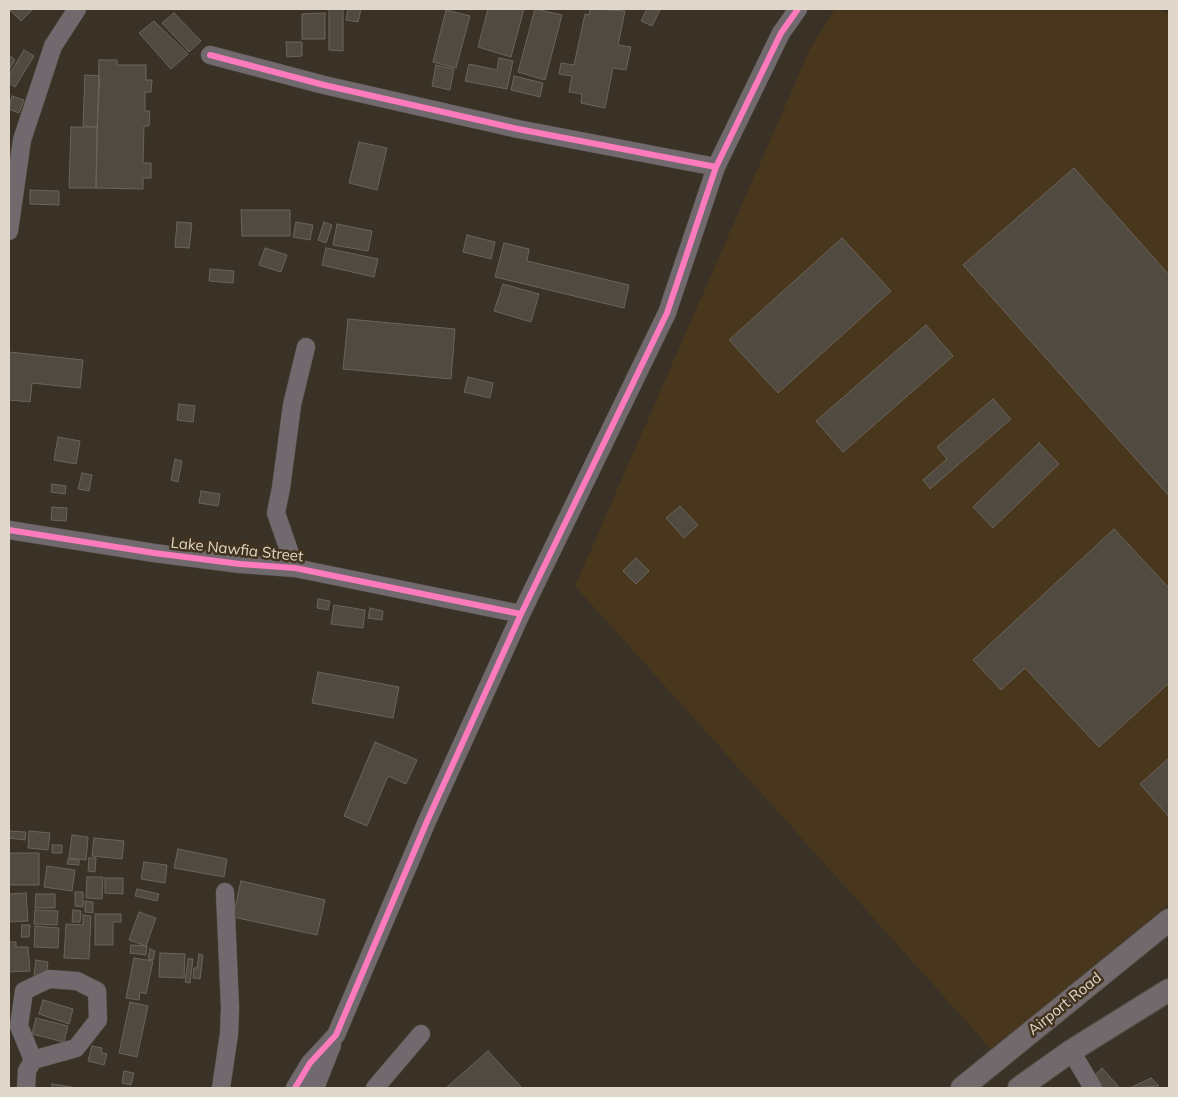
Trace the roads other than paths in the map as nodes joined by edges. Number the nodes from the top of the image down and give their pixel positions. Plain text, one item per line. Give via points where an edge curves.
1 (77, 9) edge
2 (798, 9) edge
3 (210, 55) dead end
4 (716, 167) junction
5 (9, 231) edge
6 (306, 347) dead end
7 (9, 530) edge
8 (295, 568) junction
9 (521, 614) junction
10 (225, 892) dead end
11 (1169, 920) edge
12 (1169, 940) edge
13 (1169, 990) edge
14 (421, 1034) dead end
15 (336, 1035) junction
16 (1071, 1050) junction
17 (33, 1060) junction
18 (26, 1088) edge
19 (221, 1088) edge
20 (294, 1088) edge
21 (315, 1088) edge
22 (375, 1088) edge
23 (962, 1088) edge
24 (986, 1088) edge
25 (1019, 1088) edge
26 (1093, 1088) edge

1 - 5 street via 53,46 22,140
2 - 4 street via 781,33
3 - 4 street via 324,85 518,129
4 - 9 street via 667,313
6 - 8 street via 292,405 276,513
7 - 8 street, Lake Nawfia Street via 164,555
8 - 9 street, Lake Nawfia Street
9 - 15 street via 428,819
10 - 19 street via 230,1008
11 - 23 main road, Airport Road
12 - 24 main road, Airport Road
13 - 16 main road
14 - 22 street
15 - 20 street via 310,1063
15 - 21 street
16 - 25 main road
16 - 26 street
17 - 17 street via 76,1048 98,1020 97,991 77,981 49,978 24,991 19,1026
17 - 18 street via 27,1071

